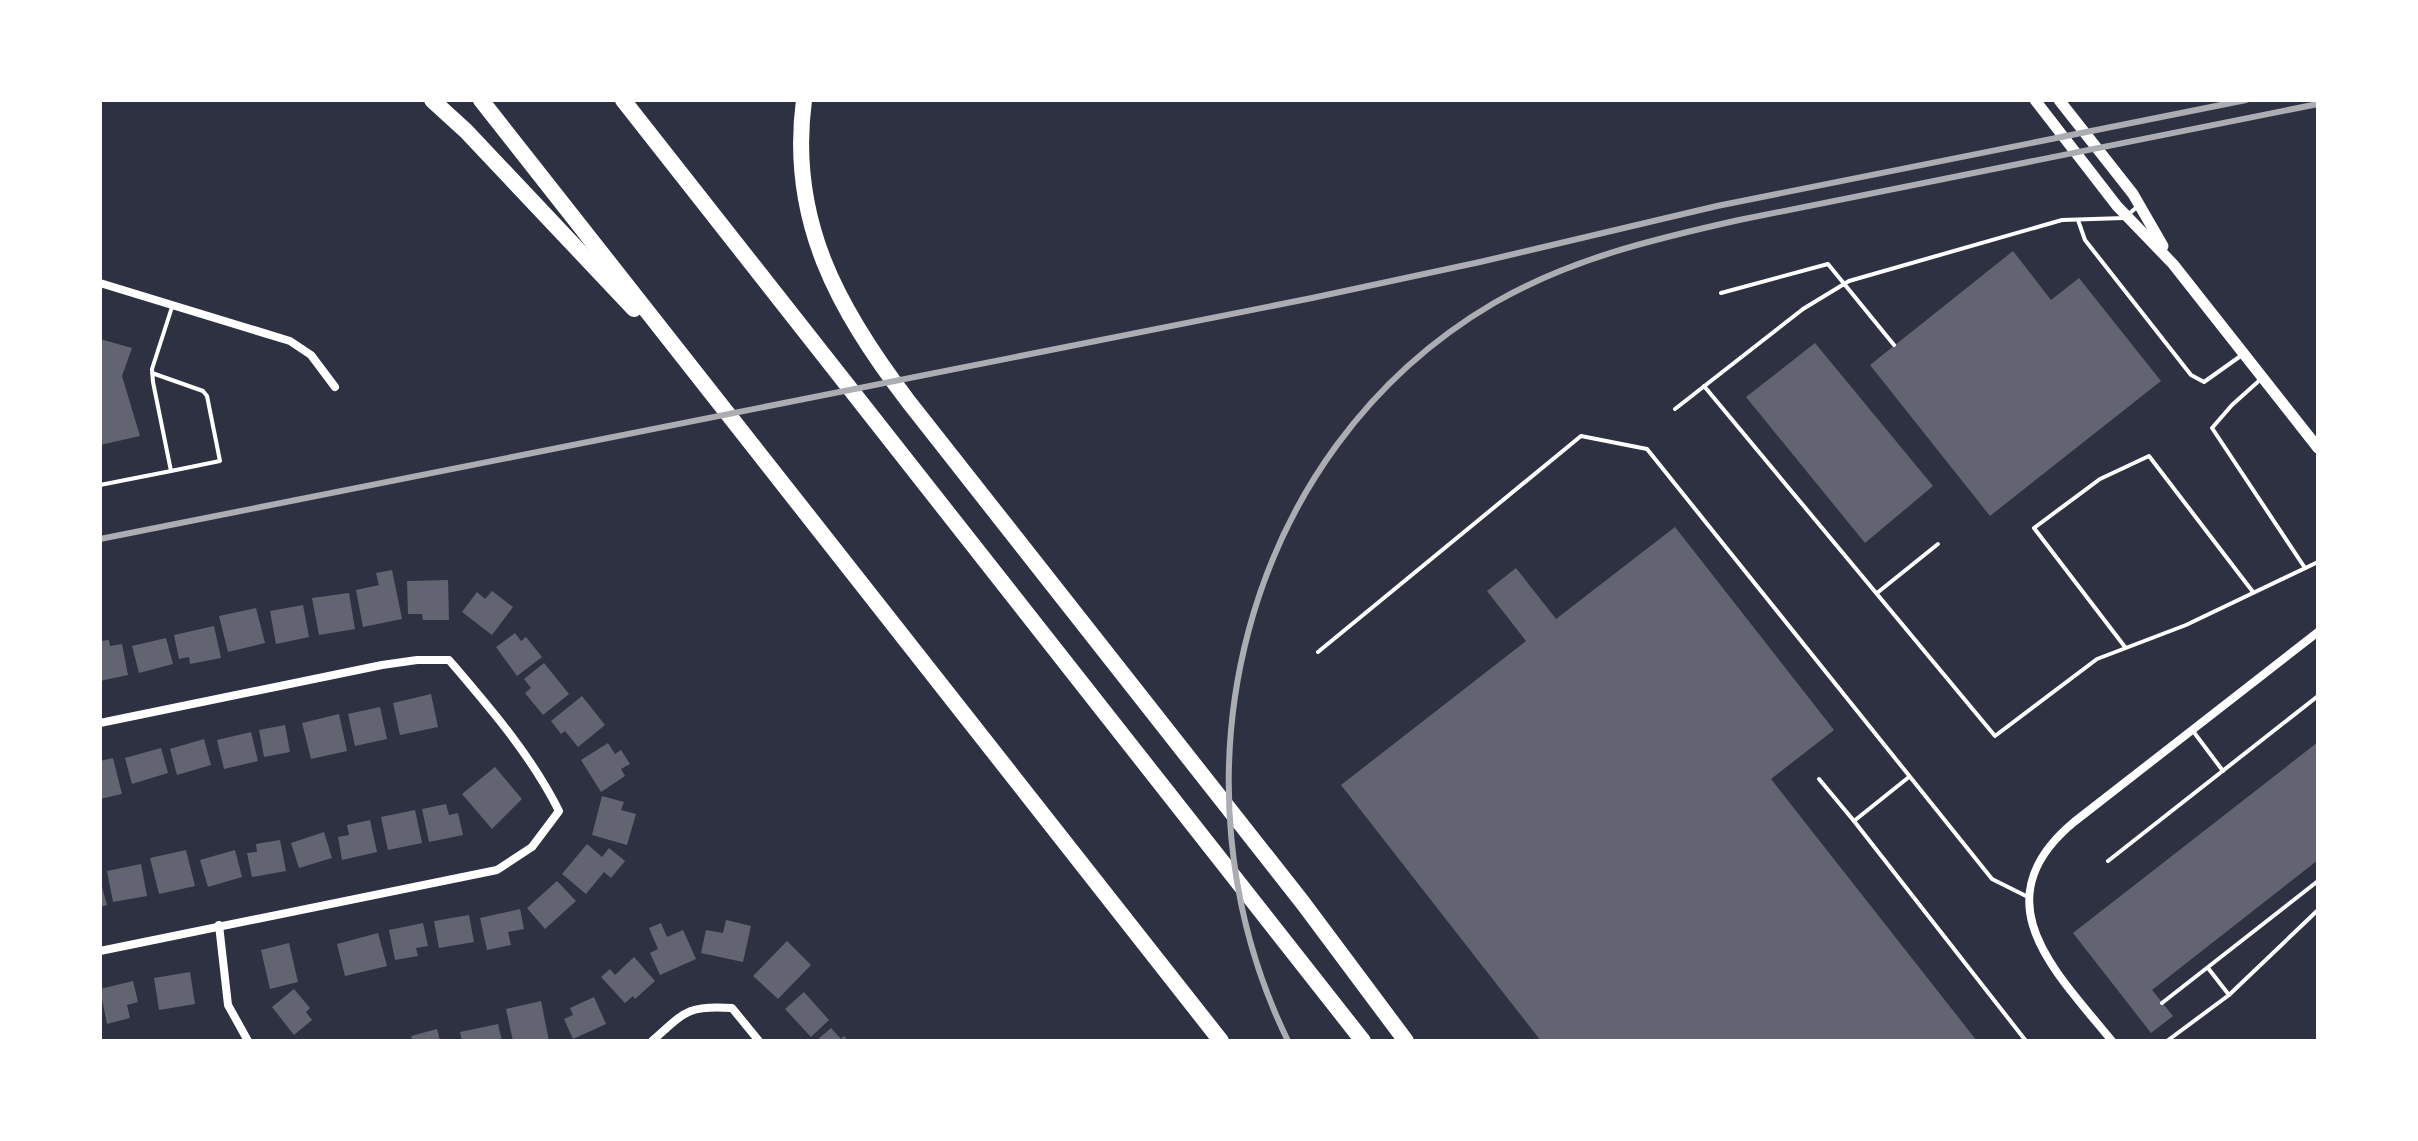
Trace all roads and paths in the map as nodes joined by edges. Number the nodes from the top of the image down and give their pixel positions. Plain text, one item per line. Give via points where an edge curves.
1 (432, 100) edge
2 (481, 100) edge
3 (623, 100) edge
4 (804, 100) edge
5 (2035, 100) edge
6 (2059, 100) edge
7 (2139, 205) junction
8 (2127, 215) junction
9 (2077, 219) junction
10 (2173, 264) junction
11 (100, 283) edge
12 (1844, 283) junction
13 (1721, 293) dead end
14 (173, 305) junction
15 (1894, 345) dead end
16 (2244, 354) junction
17 (152, 373) junction
18 (2263, 378) junction
19 (704, 383) junction
20 (1704, 386) junction
21 (335, 387) dead end
22 (1675, 409) dead end
23 (2318, 448) edge
24 (171, 471) junction
25 (100, 485) edge
26 (1938, 544) dead end
27 (2318, 562) edge
28 (2305, 568) junction
29 (2253, 592) junction
30 (1877, 593) junction
31 (2318, 632) edge
32 (2126, 648) junction
33 (1318, 652) dead end
34 (2318, 696) edge
35 (100, 723) edge
36 (2192, 730) junction
37 (2223, 771) junction
38 (1909, 777) junction
39 (1819, 779) dead end
40 (1854, 821) junction
41 (2108, 861) dead end
42 (2318, 881) edge
43 (2030, 898) junction
44 (2318, 910) edge
45 (219, 925) junction
46 (100, 951) edge
47 (2208, 967) junction
48 (2229, 995) junction
49 (2162, 1003) dead end
50 (248, 1041) edge
51 (652, 1041) edge
52 (759, 1041) edge
53 (1221, 1041) edge
54 (1363, 1041) edge
55 (1406, 1041) edge
56 (2026, 1041) edge
57 (2112, 1041) edge
58 (2167, 1041) edge

1 - 19 highway
2 - 19 highway
3 - 54 highway
4 - 55 highway via 801,149 812,224 831,283 859,334
5 - 8 street
6 - 7 street
7 - 8 lane
7 - 10 street
8 - 9 lane
8 - 10 street
9 - 12 lane
9 - 16 lane via 2085,240 2191,375 2204,382
10 - 16 street
11 - 14 street
12 - 13 lane via 1828,264
12 - 15 lane
12 - 20 lane
14 - 17 lane
14 - 21 street via 303,348
16 - 18 street
17 - 24 lane
17 - 24 lane via 207,396 220,461
18 - 23 street
18 - 28 lane via 2212,428
19 - 53 highway
20 - 22 lane
20 - 30 lane
24 - 25 lane
26 - 30 lane
27 - 28 lane
28 - 29 lane
29 - 32 lane
29 - 32 lane via 2149,456 2100,479 2034,528
30 - 32 lane via 1995,736 2097,659
31 - 36 street
33 - 38 lane via 1581,436 1647,449
34 - 37 lane
35 - 45 street via 382,665 449,660 542,776 559,811 532,847 497,870
36 - 37 lane
36 - 43 street via 2060,834 2037,868
37 - 41 lane
38 - 40 lane
38 - 43 lane via 1992,879
39 - 40 lane
40 - 56 lane
42 - 47 lane
43 - 57 street via 2033,929 2046,958
44 - 48 lane
45 - 46 street
45 - 50 street via 228,1005
47 - 48 lane
47 - 49 lane
48 - 58 lane
51 - 52 street via 683,1013 703,1006 732,1008

